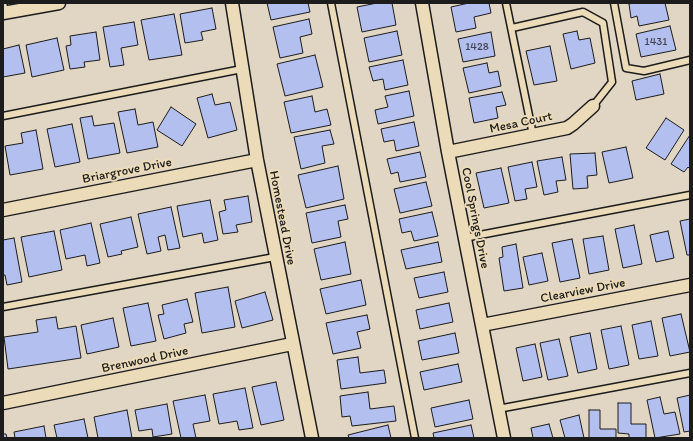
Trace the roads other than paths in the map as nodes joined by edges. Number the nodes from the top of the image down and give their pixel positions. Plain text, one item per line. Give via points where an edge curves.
1 (59, 3) edge
2 (232, 3) edge
3 (331, 3) edge
4 (422, 3) edge
5 (506, 3) edge
6 (614, 3) edge
7 (4, 9) edge
8 (512, 28) junction
9 (690, 60) edge
10 (242, 69) junction
11 (592, 106) joint
12 (3, 116) edge
13 (533, 135) junction
14 (448, 152) junction
15 (257, 160) junction
16 (690, 195) edge
17 (3, 210) edge
18 (464, 238) junction
19 (275, 257) junction
20 (690, 285) edge
21 (3, 307) edge
22 (482, 325) junction
23 (292, 344) junction
24 (690, 373) edge
25 (3, 403) edge
26 (498, 409) junction
27 (312, 438) edge
28 (414, 438) edge
29 (504, 438) edge

1 - 7 street
2 - 10 street, Homestead Drive
3 - 28 lane
4 - 14 street, Cool Springs Drive
5 - 8 lane
6 - 9 lane via 626,68 644,71
8 - 11 lane via 583,12 603,23 612,82
8 - 13 lane
10 - 12 lane
10 - 15 street, Homestead Drive
11 - 13 street, Mesa Court via 567,128
13 - 14 street, Mesa Court
14 - 18 street, Cool Springs Drive
15 - 17 street, Briargrove Drive
15 - 19 street, Homestead Drive
16 - 18 lane
18 - 22 street, Cool Springs Drive
19 - 21 lane
19 - 23 street, Homestead Drive
20 - 22 street, Clearview Drive
22 - 26 street, Cool Springs Drive
23 - 25 street, Brenwood Drive
23 - 27 street, Homestead Drive
24 - 26 lane
26 - 29 street, Cool Springs Drive

